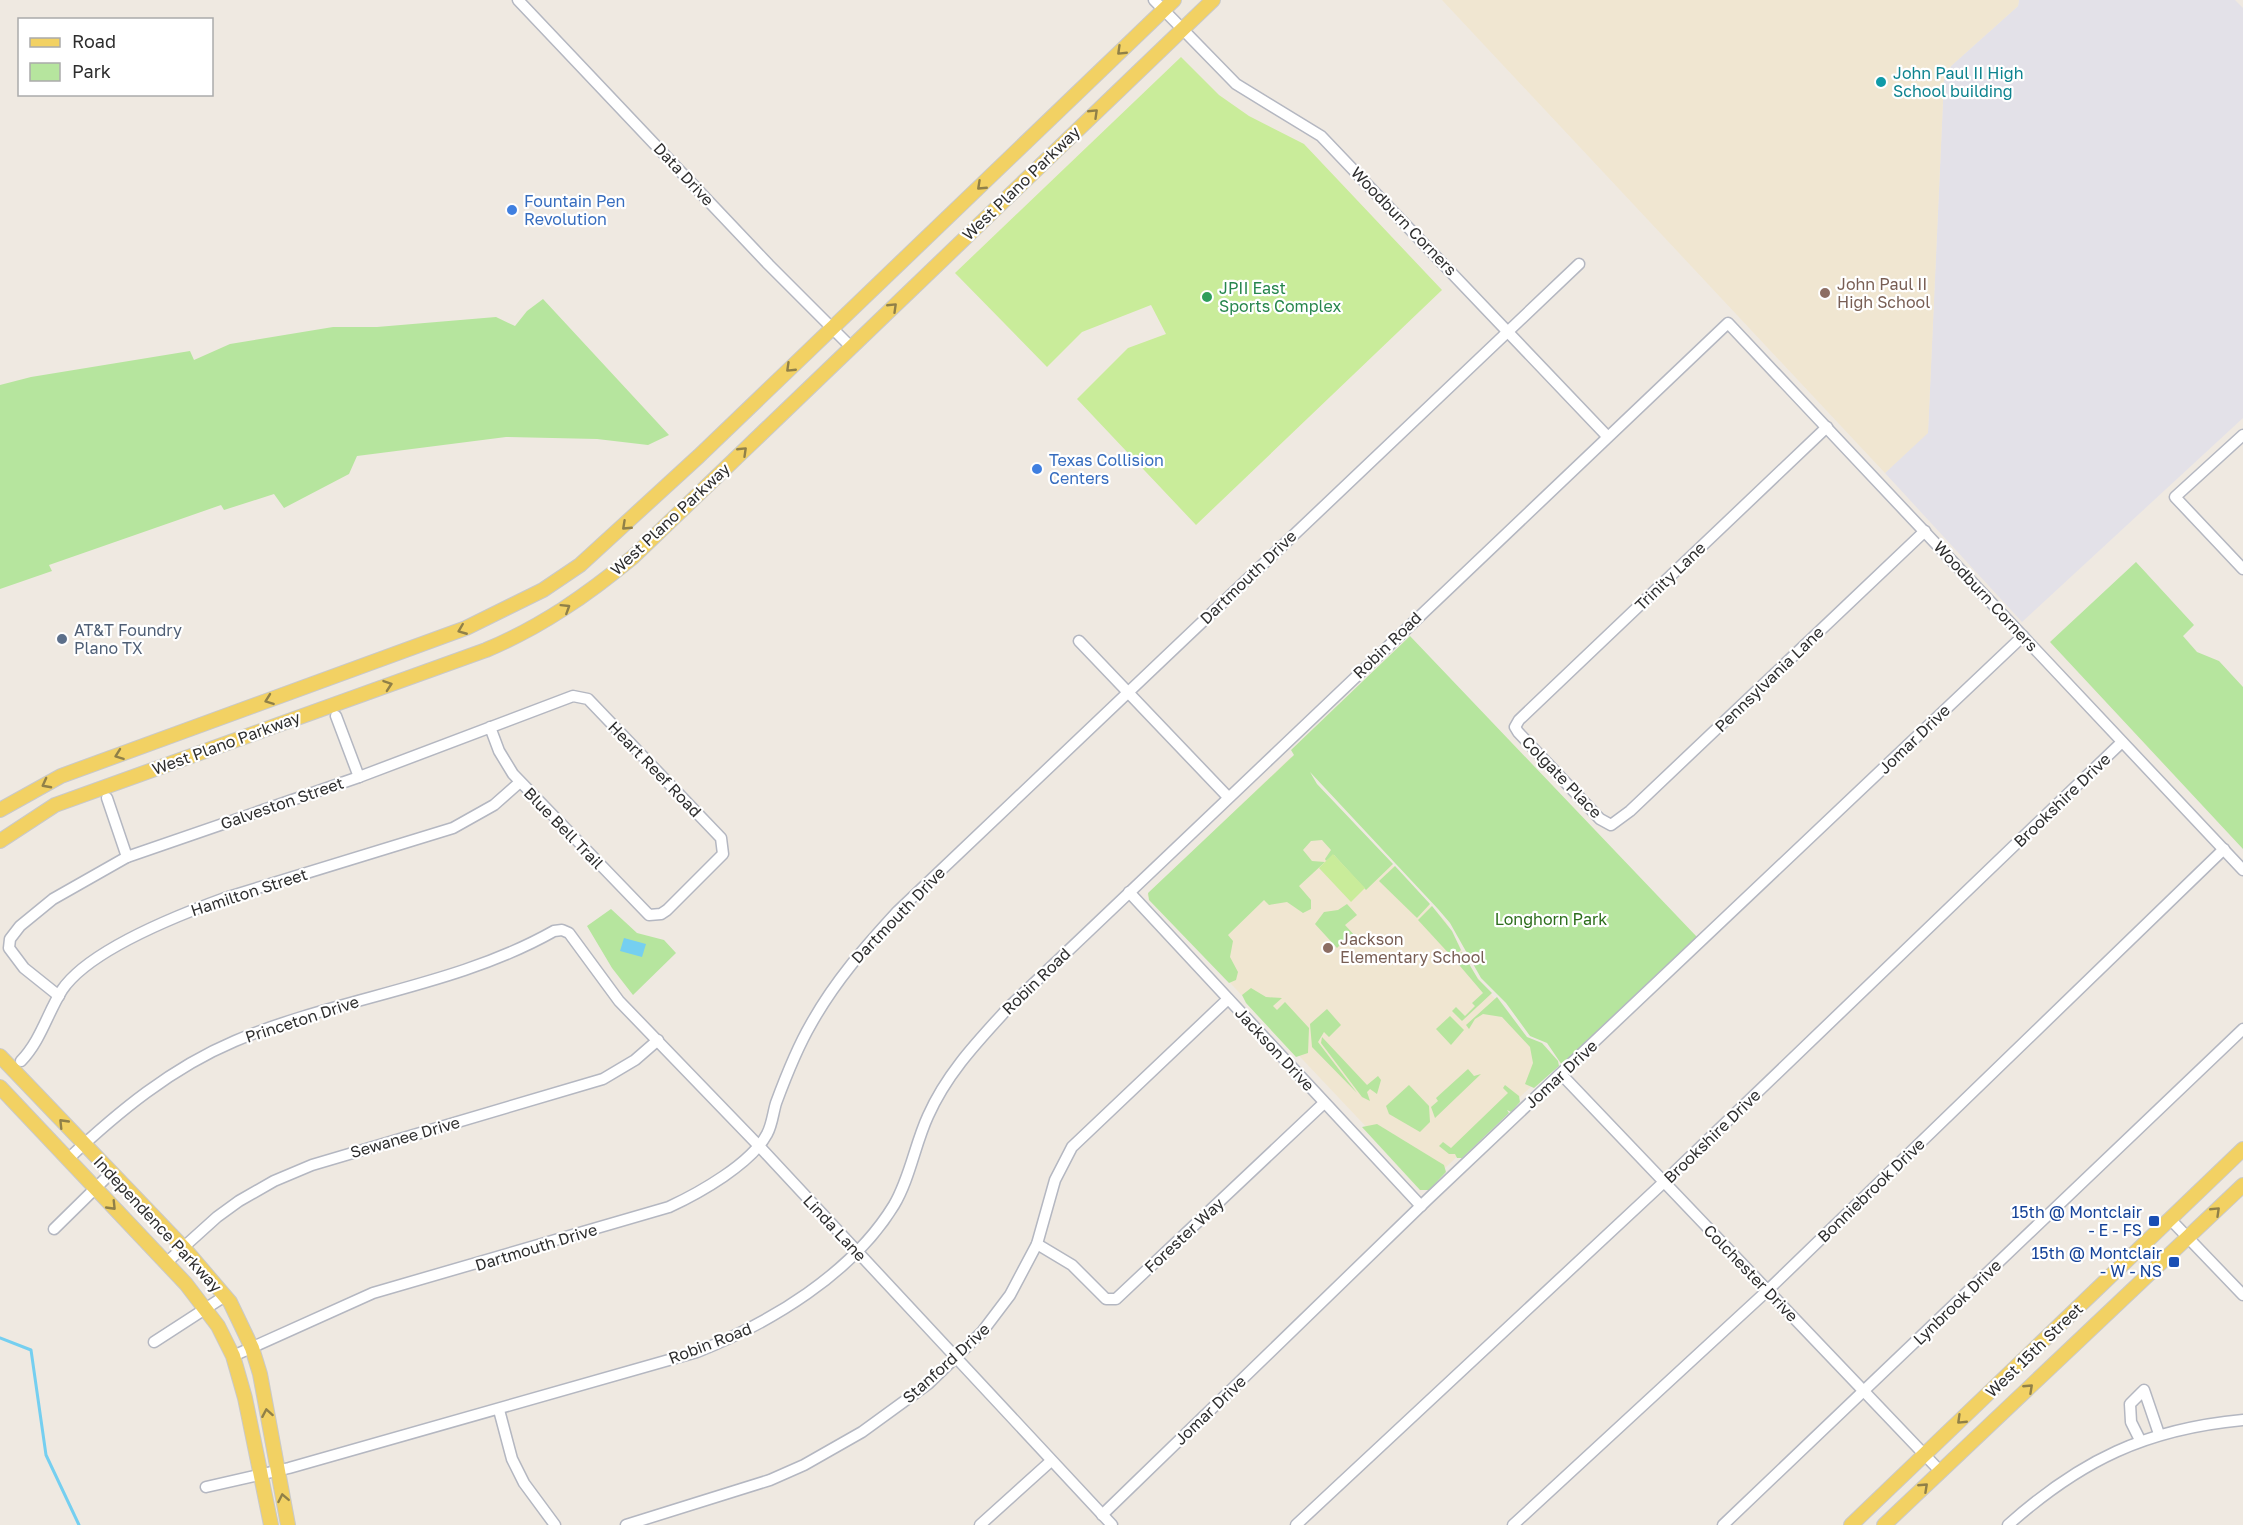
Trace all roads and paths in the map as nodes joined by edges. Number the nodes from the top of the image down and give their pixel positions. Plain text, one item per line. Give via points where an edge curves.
1 (518, 0) edge
2 (1174, 0) edge
3 (1213, 0) edge
4 (1159, 5) edge
5 (1182, 30) junction
6 (1006, 162) junction
7 (1024, 181) junction
8 (1579, 264) dead end
9 (1728, 323) joint
10 (832, 327) junction
11 (1508, 329) junction
12 (851, 348) junction
13 (1827, 427) junction
14 (2243, 435) edge
15 (1607, 436) junction
16 (1925, 531) junction
17 (2243, 569) edge
18 (2023, 636) junction
19 (1079, 641) dead end
20 (1128, 691) junction
21 (579, 696) joint
22 (336, 716) dead end
23 (1515, 726) joint
24 (490, 727) junction
25 (2122, 742) junction
26 (359, 777) junction
27 (520, 782) junction
28 (1228, 797) junction
29 (106, 798) dead end
30 (0, 810) edge
31 (1611, 825) joint
32 (0, 841) edge
33 (2224, 849) junction
34 (127, 857) junction
35 (2243, 870) edge
36 (1129, 892) junction
37 (655, 916) joint
38 (562, 930) joint
39 (59, 996) junction
40 (1228, 999) junction
41 (2243, 1029) edge
42 (658, 1040) junction
43 (0, 1056) edge
44 (21, 1061) dead end
45 (1561, 1074) junction
46 (0, 1087) edge
47 (1324, 1103) junction
48 (84, 1145) junction
49 (759, 1146) junction
50 (2243, 1149) edge
51 (68, 1160) junction
52 (112, 1172) junction
53 (1664, 1182) junction
54 (2243, 1185) edge
55 (95, 1188) junction
56 (1421, 1206) junction
57 (2170, 1219) junction
58 (54, 1230) dead end
59 (2188, 1238) junction
60 (1037, 1244) junction
61 (183, 1247) junction
62 (856, 1250) junction
63 (166, 1263) junction
64 (1768, 1290) junction
65 (2243, 1295) edge
66 (225, 1296) junction
67 (206, 1307) junction
68 (154, 1342) dead end
69 (252, 1348) junction
70 (233, 1356) junction
71 (956, 1357) junction
72 (1865, 1390) junction
73 (499, 1410) junction
74 (2243, 1420) edge
75 (2159, 1434) junction
76 (2140, 1440) junction
77 (1925, 1455) junction
78 (1051, 1461) junction
79 (278, 1471) junction
80 (1941, 1472) junction
81 (261, 1474) junction
82 (206, 1487) dead end
83 (1102, 1515) junction
84 (271, 1525) edge
85 (288, 1525) edge
86 (555, 1525) edge
87 (626, 1525) edge
88 (980, 1525) edge
89 (1112, 1525) edge
90 (1296, 1525) edge
91 (1513, 1525) edge
92 (1723, 1525) edge
93 (1851, 1525) edge
94 (1884, 1525) edge
95 (2008, 1525) edge

1 - 10 street, Data Drive
2 - 4 main road, West Plano Parkway
3 - 5 main road, West Plano Parkway
4 - 5 street, Woodburn Corners
4 -> 6 main road, West Plano Parkway
7 -> 5 main road, West Plano Parkway
5 - 11 street, Woodburn Corners via 1236,84 1321,136
6 - 7 main road
6 -> 10 main road, West Plano Parkway
12 -> 7 main road, West Plano Parkway
8 - 11 street, Dartmouth Drive
9 - 13 street, Woodburn Corners
9 - 15 street, Robin Road
10 - 12 street, Data Drive
10 -> 30 main road, West Plano Parkway via 618,533 543,590 466,628 61,776
11 - 15 street, Woodburn Corners
11 - 20 street, Dartmouth Drive
32 -> 12 main road, West Plano Parkway via 38,814 72,798 476,654 545,621 633,557
13 - 16 street, Woodburn Corners
13 - 23 street, Trinity Lane
14 - 17 street via 2175,497
15 - 28 street, Robin Road
16 - 18 street, Woodburn Corners
16 - 31 street, Pennsylvania Lane
18 - 25 street, Woodburn Corners
18 - 45 street, Jomar Drive
19 - 20 street
20 - 28 street
20 - 49 street, Dartmouth Drive via 898,911 851,963 810,1026
21 - 24 street, Galveston Street
21 - 37 street, Heart Reef Road via 588,699 721,838 724,849 720,859 667,910
22 - 26 street
23 - 31 street, Colgate Place via 1600,819
24 - 26 street, Galveston Street
24 - 27 street, Blue Bell Trail via 499,751
25 - 33 street, Woodburn Corners
25 - 53 street, Brookshire Drive
26 - 34 street, Galveston Street
27 - 37 street, Blue Bell Trail via 644,911
27 - 39 street, Hamilton Street via 494,805 445,831 278,880 189,911 109,951 85,967
28 - 36 street, Robin Road
29 - 34 street
33 - 35 street, Woodburn Corners
33 - 64 street, Bonniebrook Drive
34 - 39 street, Galveston Street via 53,899 10,939 9,948 24,968
36 - 40 street, Jackson Drive
36 - 62 street, Robin Road via 1009,1007 951,1073 928,1116 896,1202
38 - 42 street, Linda Lane via 569,933 619,1001
38 - 48 street, Princeton Drive via 491,962 304,1016 235,1041 165,1079
39 - 44 street, Hamilton Street via 41,1036
40 - 47 street, Jackson Drive
40 - 60 street, Stanford Drive via 1072,1147 1055,1180
41 - 72 street, Lynbrook Drive
42 - 49 street, Linda Lane
42 - 61 street, Sewanee Drive via 635,1060 603,1079 312,1165 274,1181 231,1206
48 -> 43 main road, Independence Parkway
45 - 53 street, Colchester Drive
45 - 56 street, Jomar Drive
46 - 51 main road, Independence Parkway
47 - 56 street, Jackson Drive
47 - 60 street, Forester Way via 1116,1299 1106,1299 1072,1265
48 - 51 street, Princeton Drive
48 - 52 main road, Independence Parkway
49 - 62 street, Linda Lane
49 - 69 street, Dartmouth Drive via 708,1186 669,1207 372,1293
50 - 57 main road, West 15th Street
51 - 55 main road, Independence Parkway
52 - 55 street
52 - 61 main road, Independence Parkway
53 - 64 street, Colchester Drive
53 - 90 street, Brookshire Drive
59 -> 54 main road, West 15th Street
55 - 58 street
55 -> 63 main road, Independence Parkway
56 - 83 street, Jomar Drive
57 - 59 street
57 -> 77 main road, West 15th Street
59 - 65 street
80 -> 59 main road, West 15th Street
60 - 71 street, Stanford Drive via 998,1314
61 - 63 street, Sewanee Drive
61 - 66 main road, Independence Parkway
62 - 71 street, Linda Lane
62 - 73 street, Robin Road via 819,1284 738,1336 697,1352
63 - 67 main road, Independence Parkway
64 - 72 street, Colchester Drive
64 - 91 street, Bonniebrook Drive
66 - 67 street
66 - 69 main road, Independence Parkway
67 - 68 street
67 - 70 main road, Independence Parkway
69 - 70 street, Dartmouth Drive
79 -> 69 main road, Independence Parkway
70 - 81 main road, Independence Parkway
71 - 78 street, Linda Lane
71 - 87 street, Stanford Drive via 892,1411 804,1465 770,1480
72 - 77 street, Colchester Drive
72 - 92 street, Lynbrook Drive
73 - 79 street, Robin Road
73 - 86 street via 512,1459 524,1483
74 - 75 street
75 - 76 street
75 - 76 street via 2144,1390 2130,1404 2131,1422
76 - 95 street via 2082,1468
77 - 80 street, Colchester Drive
77 - 93 main road, West 15th Street
78 - 83 street, Linda Lane
78 - 88 street
79 - 81 street, Robin Road
85 -> 79 main road, Independence Parkway
94 -> 80 main road, West 15th Street
81 - 82 street, Robin Road
81 - 84 main road, Independence Parkway
83 - 89 street, Linda Lane

